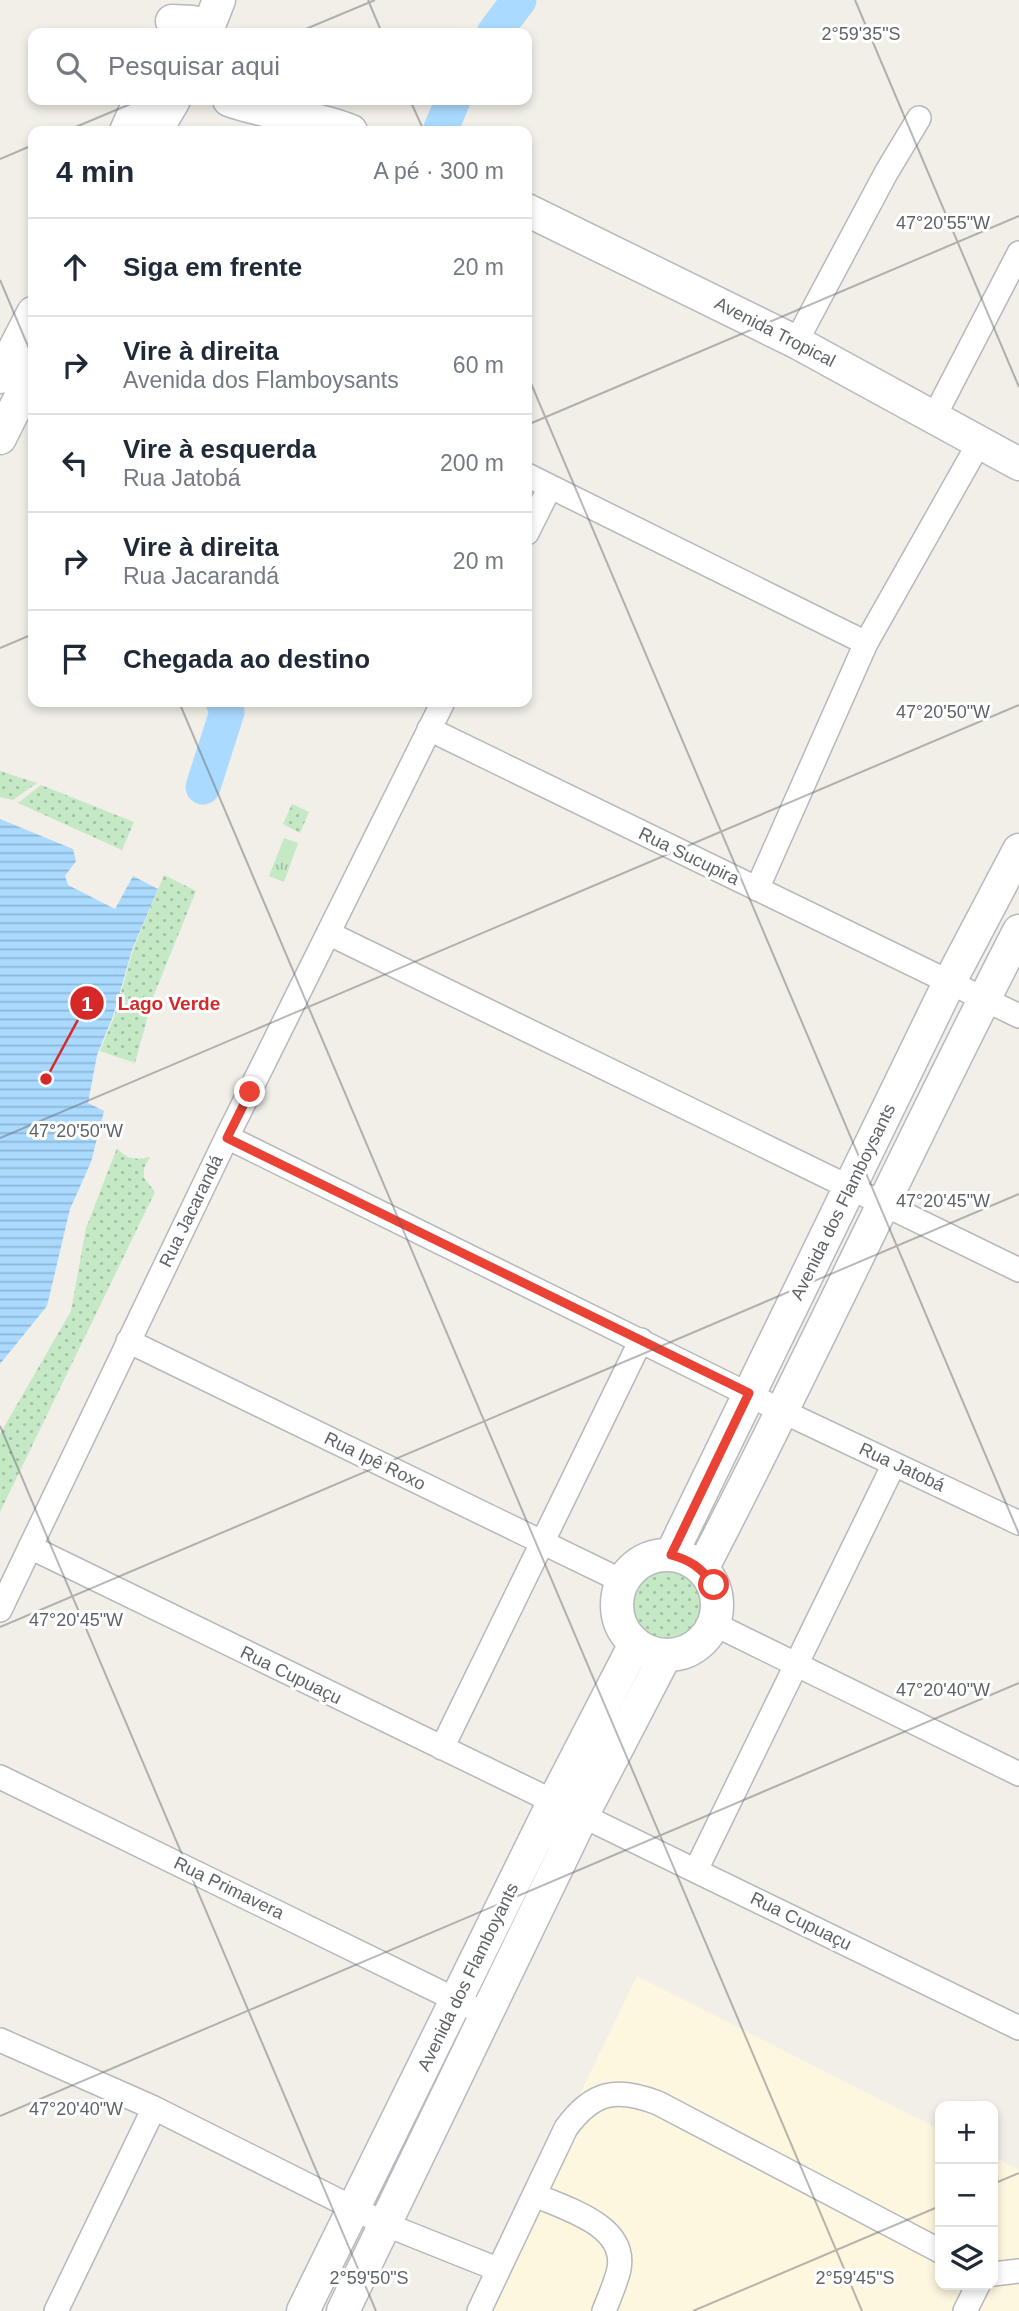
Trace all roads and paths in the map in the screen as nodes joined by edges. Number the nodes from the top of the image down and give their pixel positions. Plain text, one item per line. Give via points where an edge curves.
1 (219, 0) edge
2 (174, 18) edge
3 (200, 28) edge
4 (208, 28) edge
5 (138, 105) edge
6 (171, 105) edge
7 (247, 105) edge
8 (328, 117) edge
9 (919, 118) dead end
10 (128, 126) edge
11 (159, 126) edge
12 (532, 212) edge
13 (1019, 253) edge
14 (28, 323) edge
15 (796, 342) junction
16 (0, 377) edge
17 (28, 382) edge
18 (934, 416) junction
19 (0, 438) edge
20 (979, 443) junction
21 (1019, 464) edge
22 (532, 478) edge
23 (550, 487) junction
24 (532, 523) edge
25 (866, 643) junction
26 (440, 707) edge
27 (429, 729) junction
28 (1019, 850) edge
29 (757, 889) junction
30 (1019, 930) edge
31 (330, 934) junction
32 (949, 983) junction
33 (984, 999) junction
34 (1019, 1016) edge
35 (227, 1138) junction
36 (850, 1190) junction
37 (882, 1202) junction
38 (1019, 1270) edge
39 (641, 1340) junction
40 (128, 1341) junction
41 (749, 1393) junction
42 (784, 1412) junction
43 (894, 1464) junction
44 (1019, 1523) edge
45 (542, 1542) junction
46 (30, 1546) junction
47 (671, 1555) junction
48 (702, 1569) junction
49 (622, 1581) junction
50 (0, 1610) edge
51 (715, 1624) junction
52 (635, 1644) junction
53 (665, 1656) junction
54 (797, 1662) junction
55 (442, 1748) junction
56 (1019, 1774) edge
57 (0, 1777) edge
58 (553, 1802) junction
59 (582, 1816) junction
60 (696, 1870) junction
61 (457, 2000) junction
62 (487, 2015) junction
63 (1019, 2028) edge
64 (0, 2039) edge
65 (154, 2108) junction
66 (536, 2194) junction
67 (353, 2208) junction
68 (387, 2225) junction
69 (935, 2248) edge
70 (497, 2269) junction
71 (1019, 2271) edge
72 (998, 2273) edge
73 (976, 2290) edge
74 (56, 2311) edge
75 (303, 2311) edge
76 (343, 2311) edge
77 (479, 2311) edge
78 (604, 2311) edge
79 (965, 2311) edge

1 - 4 street
2 - 3 street
5 - 10 street
6 - 11 street
7 - 8 street via 291,117
9 - 15 street
12 - 15 street, Avenida Tropical
13 - 18 street
14 - 16 street
15 - 18 street, Avenida Tropical
17 - 19 street
18 - 20 street, Avenida Tropical
20 - 21 street, Avenida Tropical
20 - 25 street
22 - 23 street
23 - 24 street
23 - 25 street
25 - 29 street
26 - 27 street, Rua Jacarandá
27 - 29 street, Rua Sucupira
27 - 31 street, Rua Jacarandá
28 - 32 street, Avenida dos Flamboysants
29 - 32 street, Rua Sucupira
30 - 33 street, Avenida dos Flamboysants
31 - 35 street, Rua Jacarandá
31 - 36 street
32 - 33 street, Rua Sucupira
32 - 36 street, Avenida dos Flamboysants
33 - 34 street, Rua Sucupira
33 - 37 street, Avenida dos Flamboysants
35 - 39 street
35 - 40 street, Rua Jacarandá
36 - 37 street
36 - 41 street, Avenida dos Flamboysants
37 - 38 street
37 - 42 street, Avenida dos Flamboysants
39 - 41 street
39 - 45 street
40 - 45 street, Rua Ipê Roxo
40 - 46 street, Rua Jacarandá
41 - 42 street, Rua Jatobá
41 - 47 street, Avenida dos Flamboysants
42 - 43 street, Rua Jatobá
42 - 48 street, Avenida dos Flamboysants
43 - 44 street, Rua Jatobá
43 - 54 street
45 - 49 street, Rua Ipê Roxo
45 - 55 street
46 - 50 street, Rua Jacarandá
46 - 55 street, Rua Cupuaçu
47 - 48 street
47 - 49 street via 652,1557 635,1566
48 - 51 street via 714,1585 718,1604
49 - 52 street via 618,1615
51 - 53 street via 695,1648
51 - 54 street
52 - 53 street
52 - 58 street, Avenida dos Flamboyants
53 - 59 street, Avenida dos Flamboyants
54 - 56 street
54 - 60 street
55 - 58 street, Rua Cupuaçu
57 - 61 street, Rua Primavera
58 - 59 street, Rua Cupuaçu
58 - 61 street, Avenida dos Flamboyants
59 - 60 street, Rua Cupuaçu
59 - 62 street, Avenida dos Flamboyants
60 - 63 street, Rua Cupuaçu
61 - 62 street, Rua Primavera
61 - 67 street, Avenida dos Flamboyants
62 - 68 street, Avenida dos Flamboyants
64 - 65 street
65 - 67 street
65 - 74 street
66 - 69 street via 576,2114 600,2098 626,2093 658,2103
66 - 70 street
66 - 78 street via 605,2229 615,2243 619,2270
67 - 68 street
67 - 75 street, Avenida dos Flamboyants
68 - 70 street
68 - 76 street, Avenida dos Flamboyants
70 - 77 street
71 - 72 street
73 - 79 street

